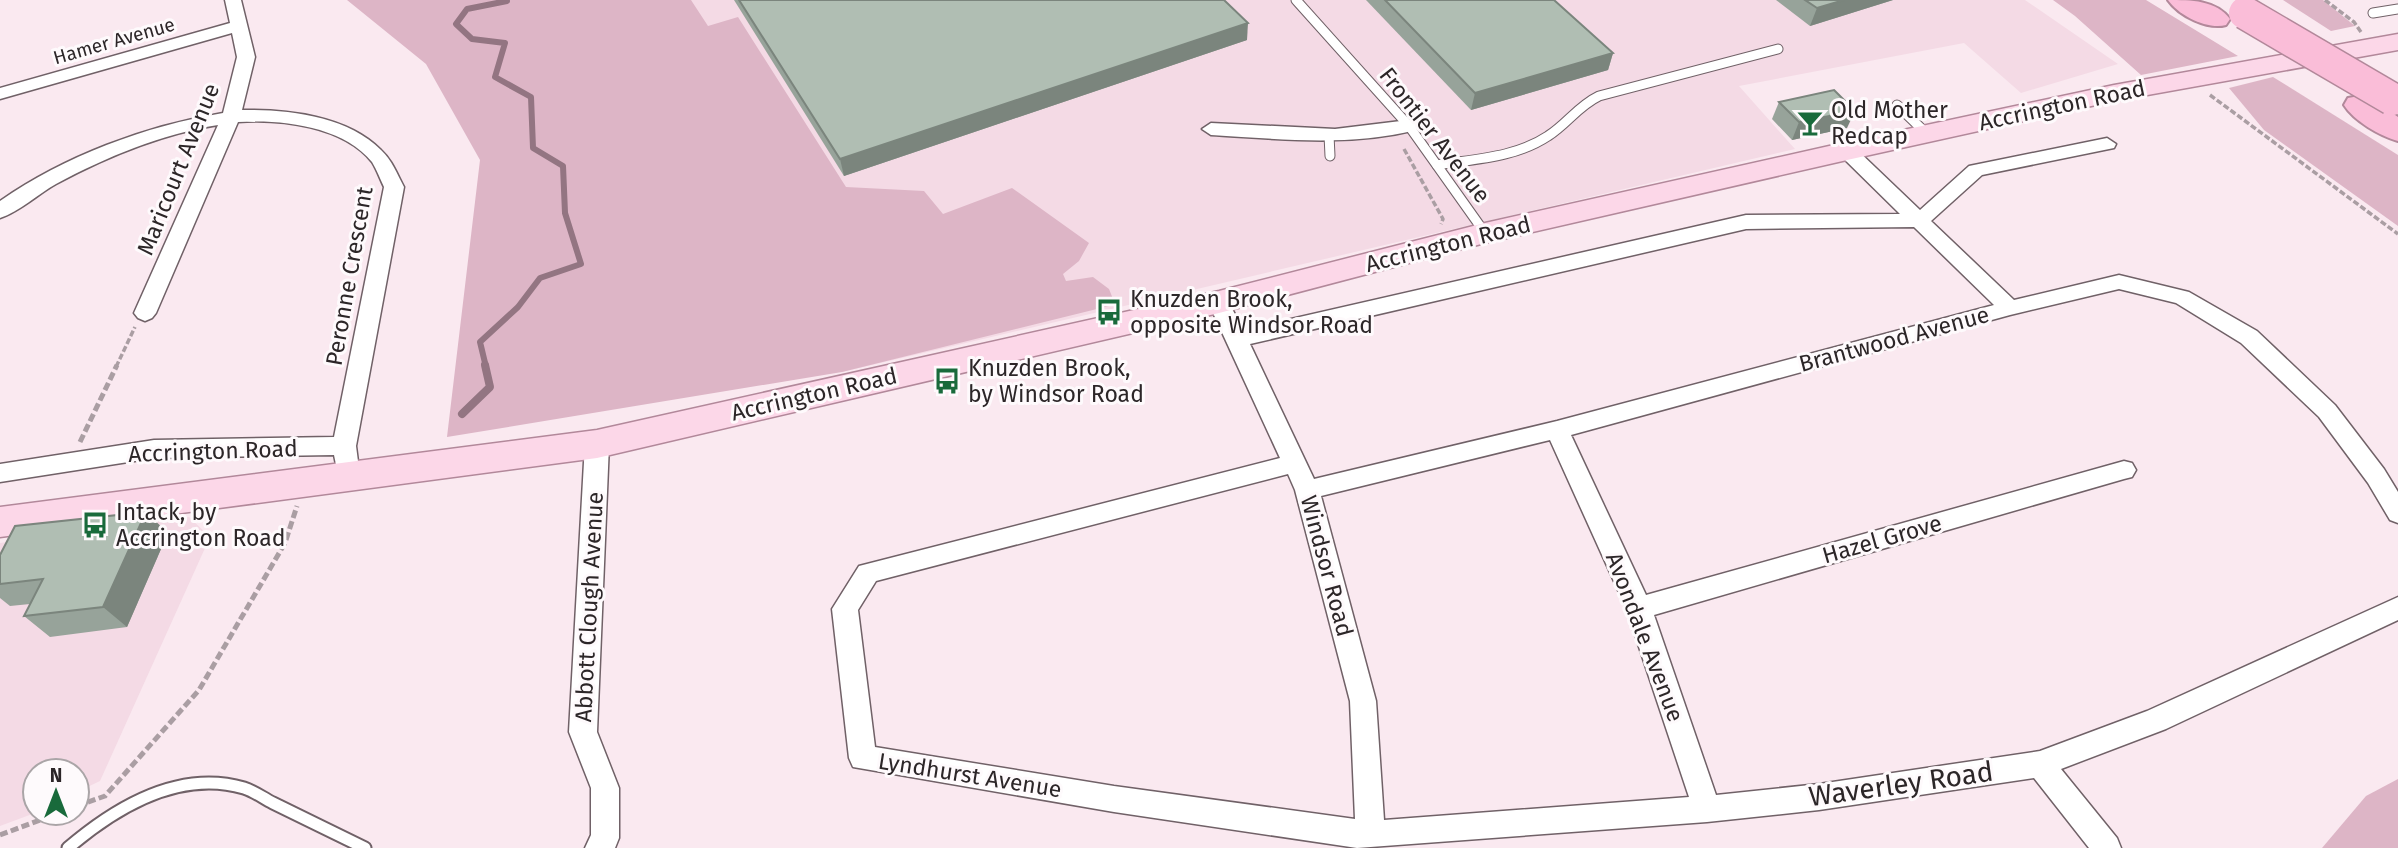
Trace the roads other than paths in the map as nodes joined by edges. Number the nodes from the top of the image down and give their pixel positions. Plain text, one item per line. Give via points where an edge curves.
1 (233, 0) edge
2 (1296, 0) edge
3 (2182, 0) edge
4 (2241, 8) edge
5 (2398, 9) edge
6 (2373, 13) dead end
7 (239, 26) junction
8 (2398, 42) edge
9 (1777, 49) dead end
10 (0, 94) edge
11 (2396, 97) edge
12 (1897, 105) dead end
13 (231, 117) junction
14 (1409, 126) junction
15 (1211, 129) dead end
16 (2398, 131) edge
17 (1927, 134) junction
18 (1329, 135) junction
19 (2107, 144) dead end
20 (1847, 151) junction
21 (1330, 156) dead end
22 (1437, 165) junction
23 (0, 211) edge
24 (1920, 220) junction
25 (1485, 233) junction
26 (1219, 302) junction
27 (2010, 308) junction
28 (145, 313) road end
29 (1238, 339) junction
30 (1557, 430) junction
31 (597, 444) junction
32 (346, 462) junction
33 (1295, 463) junction
34 (2124, 470) dead end
35 (0, 473) edge
36 (1307, 490) junction
37 (2398, 513) edge
38 (13, 523) edge
39 (1639, 608) junction
40 (2398, 608) edge
41 (2040, 764) junction
42 (1707, 809) junction
43 (1372, 841) edge
44 (68, 848) edge
45 (365, 848) edge
46 (599, 848) edge
47 (2107, 848) edge

1 - 7 street, Maricourt Avenue
2 - 14 lane, Frontier Avenue
3 - 4 highway
4 - 11 highway, bridge
4 - 16 highway
5 - 6 lane
7 - 10 street, Hamer Avenue
7 - 13 street, Maricourt Avenue via 246,57
8 - 17 main road, Accrington Road via 2115,93
9 - 22 lane via 1599,96 1582,103 1548,136 1520,149
12 - 17 lane
13 - 23 street, Peronne Crescent via 142,139 64,172
13 - 28 street, Maricourt Avenue
13 - 32 street, Peronne Crescent via 298,118 339,131 362,143 382,162 394,187
14 - 18 street
14 - 22 lane, Frontier Avenue
15 - 18 street
17 - 20 main road, Accrington Road
18 - 21 lane
19 - 24 street via 1976,170
20 - 24 street
20 - 25 main road, Accrington Road
22 - 25 lane, Frontier Avenue
24 - 27 street
24 - 29 street via 1746,222
25 - 26 main road, Accrington Road
26 - 29 street, Windsor Road
26 - 31 main road, Accrington Road
27 - 30 street, Brantwood Avenue
27 - 37 street, Brantwood Avenue via 2119,282 2182,298 2249,337 2327,411
29 - 33 street, Windsor Road
30 - 36 street, Brantwood Avenue
30 - 39 street, Avondale Avenue
31 - 32 main road, Accrington Road
31 - 46 street, Abbott Clough Avenue via 583,732 605,788 605,838
32 - 35 street, Accrington Road via 154,449
32 - 38 main road, Accrington Road via 306,481
33 - 36 street, Windsor Road
33 - 43 street, Lyndhurst Avenue via 868,573 845,609 863,758
34 - 39 street, Hazel Grove
36 - 43 street, Windsor Road via 1363,701
39 - 42 street, Avondale Avenue
40 - 41 street, Waverley Road via 2156,720
41 - 42 street, Waverley Road
41 - 47 street
42 - 43 street, Waverley Road
44 - 45 lane via 110,814 148,795 191,784 218,784 246,789

